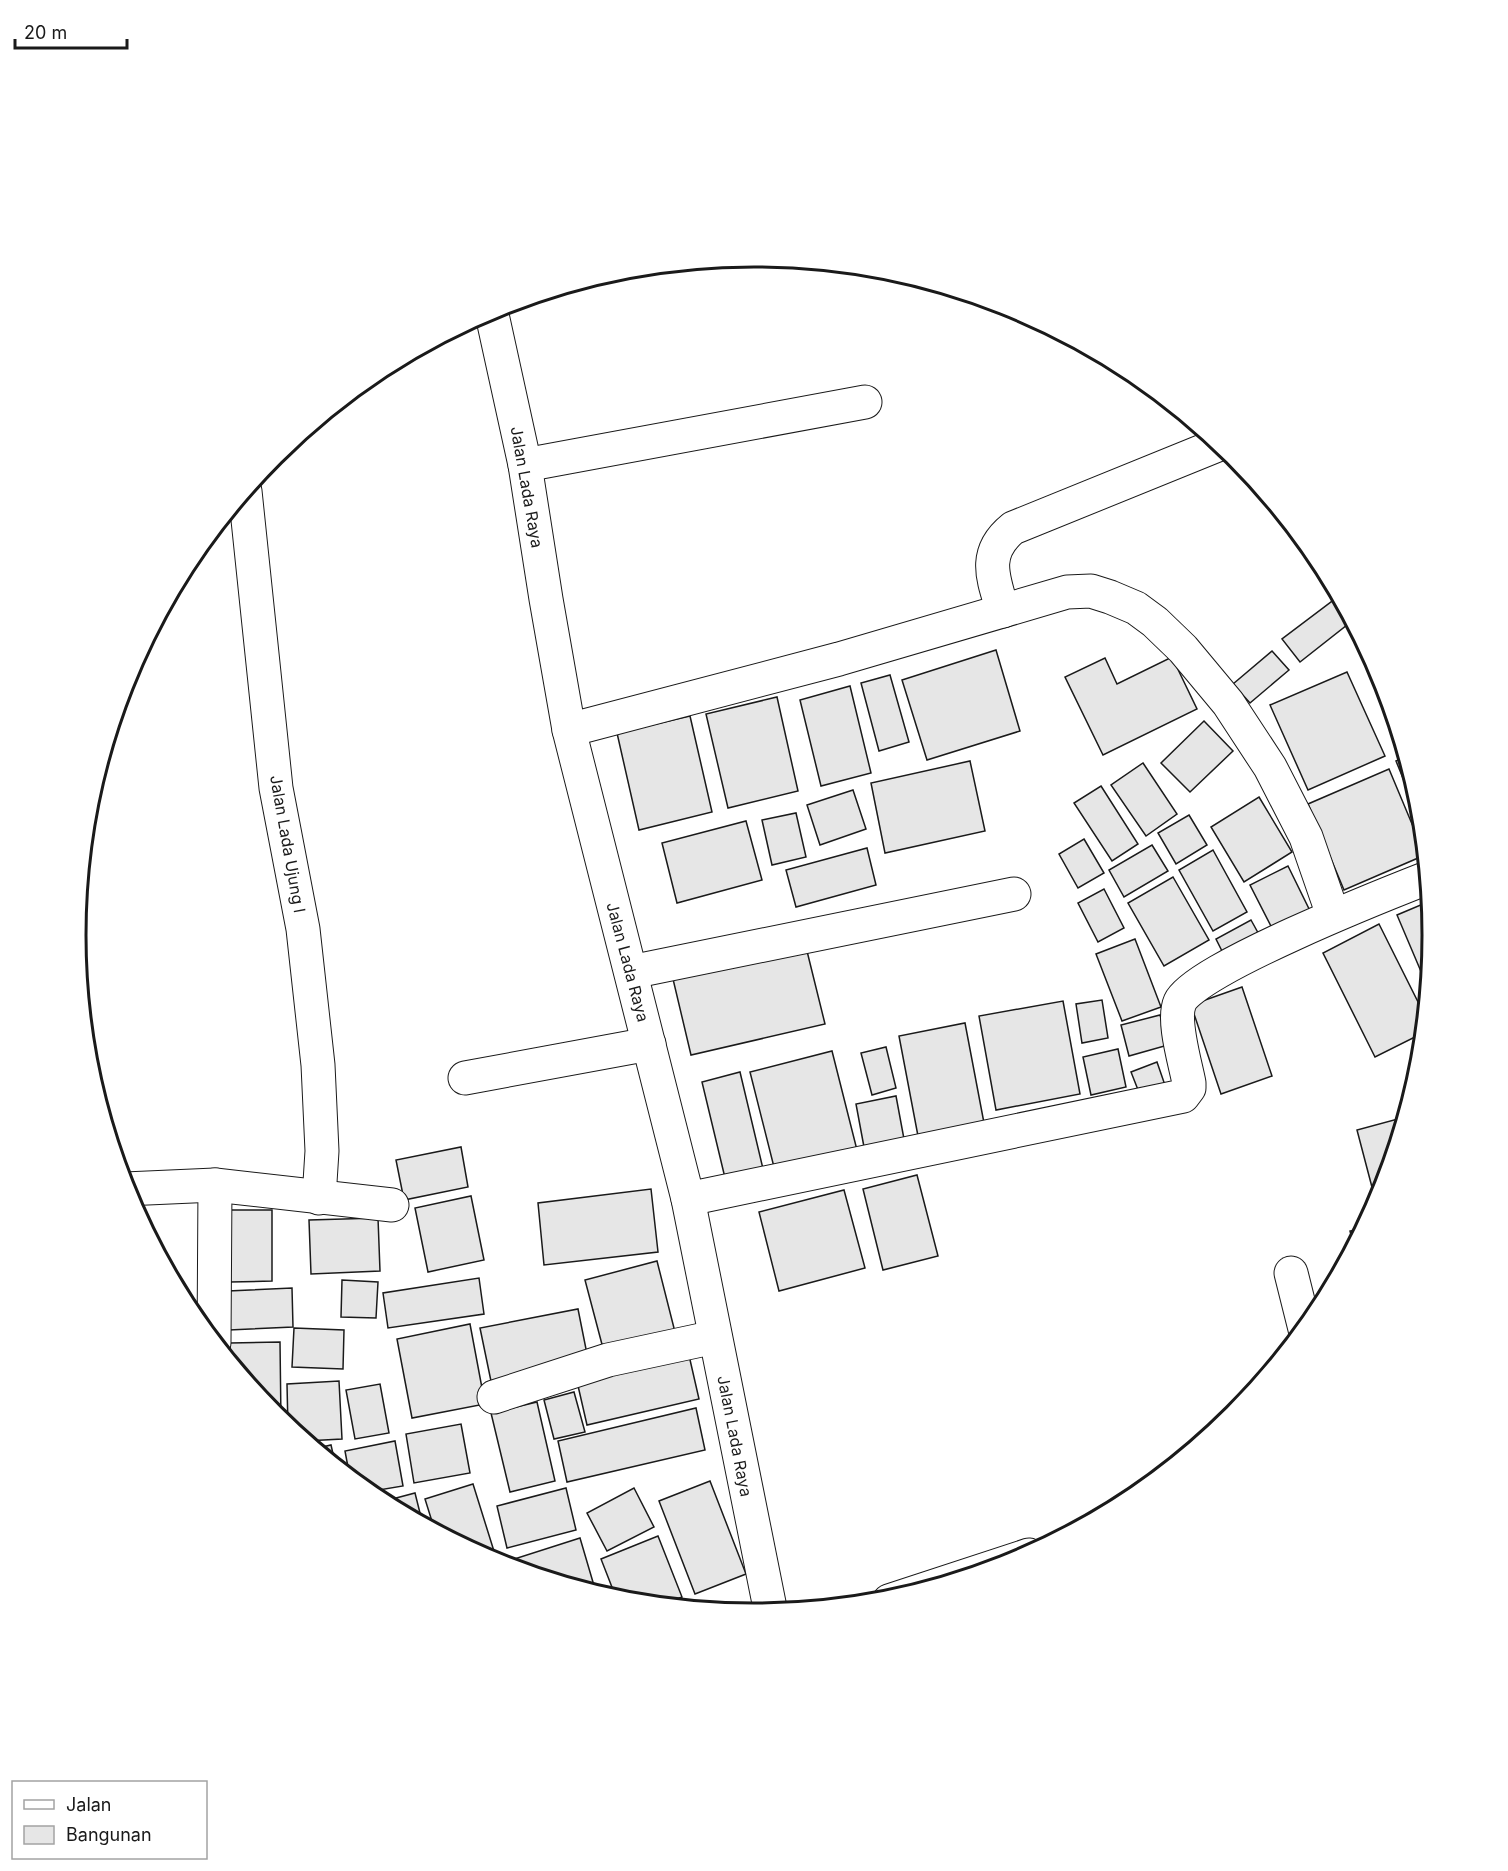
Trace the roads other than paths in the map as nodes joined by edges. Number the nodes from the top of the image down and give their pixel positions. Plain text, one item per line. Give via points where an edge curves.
1 (493, 320) edge
2 (864, 402) dead end
3 (1211, 448) edge
4 (525, 465) junction
5 (246, 501) edge
6 (1003, 611) junction
7 (569, 730) junction
8 (1420, 881) edge
9 (1014, 894) dead end
10 (1333, 915) junction
11 (631, 972) junction
12 (649, 1044) junction
13 (465, 1078) dead end
14 (215, 1185) junction
15 (135, 1189) edge
16 (319, 1198) junction
17 (688, 1199) junction
18 (392, 1205) dead end
19 (1291, 1273) dead end
20 (1302, 1318) edge
21 (214, 1329) edge
22 (715, 1336) junction
23 (494, 1397) dead end
24 (769, 1604) edge

1 - 4 main road, Jalan Lada Raya
2 - 4 main road
3 - 6 main road via 1013,528 997,546 991,567
4 - 7 main road, Jalan Lada Raya
5 - 16 main road, Jalan Lada Ujung I via 276,788 303,929 318,1065 322,1151
6 - 7 main road
6 - 10 main road via 1067,592 1091,591 1136,608 1155,621 1228,704 1270,767 1306,837
7 - 11 main road, Jalan Lada Raya
8 - 10 main road
9 - 11 main road
10 - 17 main road via 1243,959 1184,994 1177,1013 1189,1083 1183,1096
11 - 12 main road, Jalan Lada Raya
12 - 13 main road
12 - 17 main road, Jalan Lada Raya
14 - 15 main road
14 - 16 main road
14 - 21 main road
16 - 18 main road
17 - 22 main road, Jalan Lada Raya
19 - 20 main road
22 - 23 main road via 608,1360
22 - 24 main road, Jalan Lada Raya

